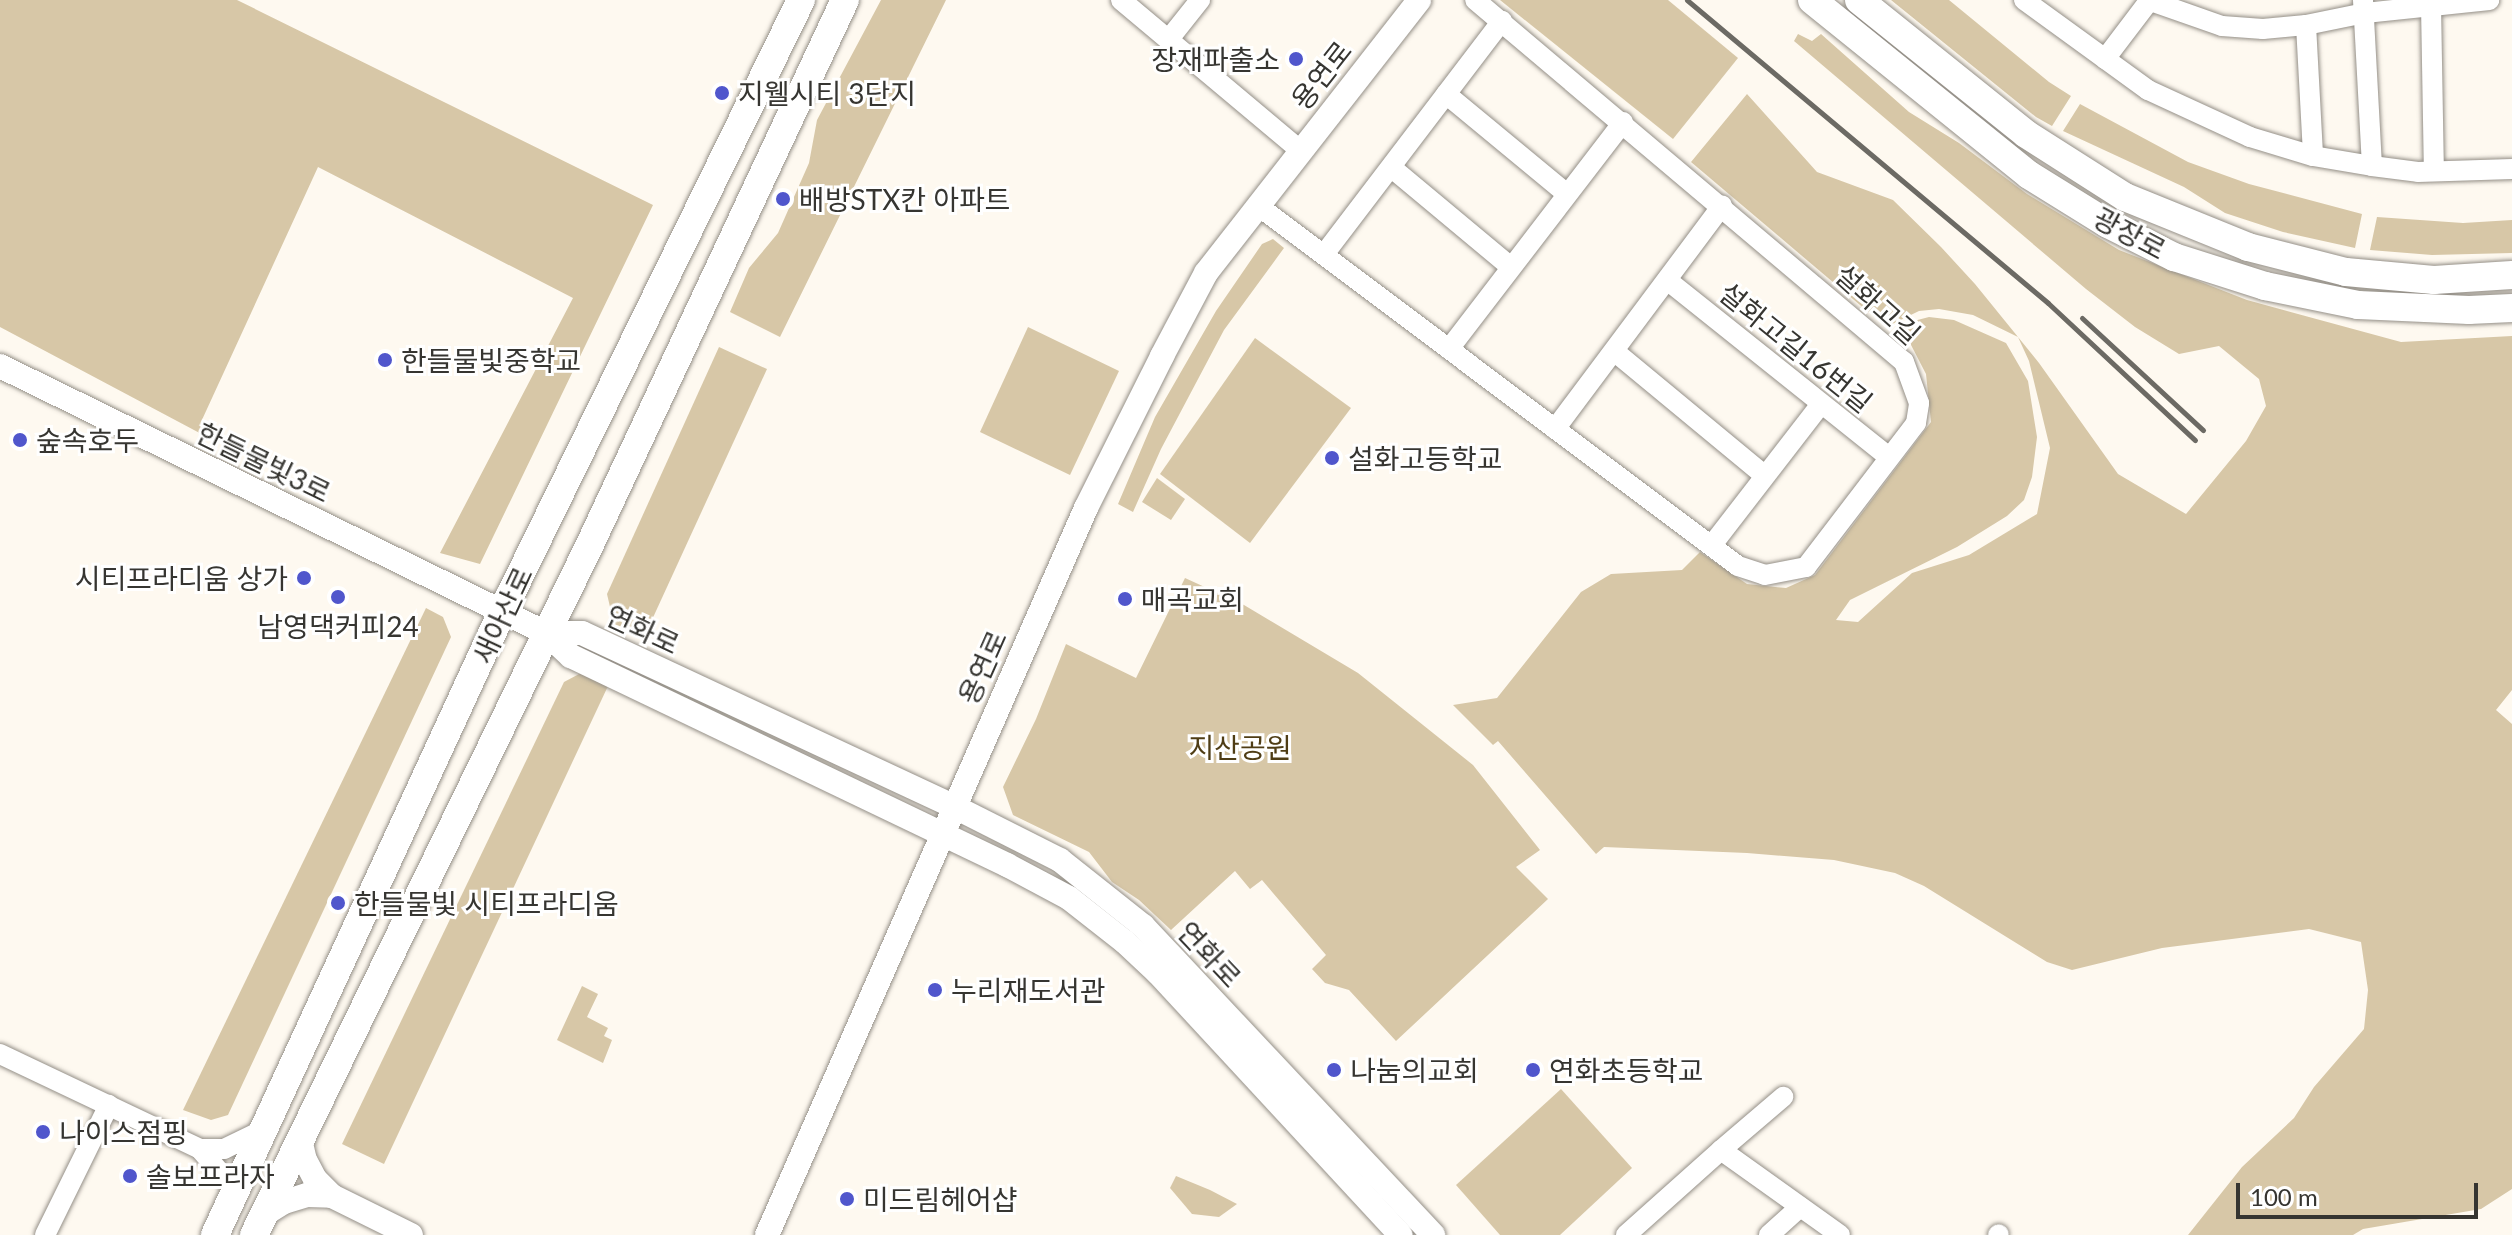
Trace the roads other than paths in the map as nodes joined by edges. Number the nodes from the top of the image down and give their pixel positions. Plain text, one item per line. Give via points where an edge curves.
1 (801, 0) edge
2 (845, 0) edge
3 (1121, 0) edge
4 (1200, 0) edge
5 (1419, 0) edge
6 (1475, 0) edge
7 (1812, 0) edge
8 (1859, 0) edge
9 (2024, 0) edge
10 (2489, 0) edge
11 (2148, 1) edge
12 (2431, 5) junction
13 (2364, 6) edge
14 (1502, 21) junction
15 (2306, 25) junction
16 (1169, 39) junction
17 (2105, 59) junction
18 (1446, 94) junction
19 (1623, 122) junction
20 (1300, 150) junction
21 (2313, 156) junction
22 (2372, 166) junction
23 (1392, 168) junction
24 (2512, 169) edge
25 (2434, 171) junction
26 (1567, 194) junction
27 (1257, 205) junction
28 (1722, 206) junction
29 (1325, 253) junction
30 (1511, 267) junction
31 (2512, 275) edge
32 (1667, 280) junction
33 (2512, 308) edge
34 (1449, 349) junction
35 (1614, 351) junction
36 (0, 366) edge
37 (1821, 404) junction
38 (1555, 429) junction
39 (1889, 457) junction
40 (1764, 475) junction
41 (1712, 545) junction
42 (502, 612) junction
43 (546, 633) junction
44 (953, 806) junction
45 (942, 834) junction
46 (0, 1054) edge
47 (1783, 1097) dead end
48 (109, 1105) junction
49 (264, 1129) junction
50 (300, 1139) junction
51 (200, 1149) junction
52 (1721, 1150) junction
53 (236, 1191) junction
54 (332, 1196) junction
55 (1800, 1207) junction
56 (258, 1225) edge
57 (45, 1235) edge
58 (215, 1235) edge
59 (411, 1235) edge
60 (767, 1235) edge
61 (1401, 1235) edge
62 (1433, 1235) edge
63 (1626, 1235) edge
64 (1769, 1235) edge
65 (1840, 1235) edge

1 - 42 main road, 새아산로
2 - 43 main road, 새아산로
3 - 16 street, 용연로
4 - 16 street
5 - 20 street, 용연로
6 - 14 street, 설화고길
7 - 33 main road, 광장로 via 2029,175 2174,257 2265,286 2358,305
8 - 31 main road, 광장로 via 2026,134 2125,197 2248,247 2346,272 2434,280
9 - 17 street
10 - 12 street
11 - 15 street via 2222,26
11 - 17 street
12 - 13 street
12 - 25 street
13 - 15 street
13 - 22 street
14 - 18 street
14 - 19 street, 설화고길
15 - 21 street
16 - 20 street, 용연로
17 - 21 street via 2148,90 2192,111 2250,137
18 - 23 street
18 - 26 street
19 - 26 street
19 - 28 street, 설화고길
20 - 27 street, 용연로
21 - 22 street
22 - 25 street
23 - 29 street
23 - 30 street
24 - 25 street
26 - 30 street
27 - 29 street, 설화고길
27 - 44 street, 용연로 via 1206,273 1126,424
28 - 32 street
28 - 39 street, 설화고길 via 1904,362 1919,403 1916,423
29 - 34 street, 설화고길
30 - 34 street
32 - 35 street
32 - 37 street, 설화고길16번길
34 - 38 street, 설화고길
35 - 38 street
35 - 40 street
36 - 42 street, 한들물빛3로
37 - 39 street, 설화고길16번길
37 - 40 street
38 - 41 street, 설화고길
39 - 41 street, 설화고길 via 1806,567 1765,575 1738,566
40 - 41 street
42 - 43 street, 한들물빛3로
42 - 49 main road, 새아산로
43 - 44 street, 연화로 via 582,633
43 - 45 street, 연화로 via 571,656
43 - 50 main road, 새아산로
44 - 45 street, 용연로
44 - 62 street, 연화로 via 1060,860 1143,926
45 - 60 street, 용연로
45 - 61 street, 연화로 via 1069,898 1125,942
46 - 48 street
47 - 52 street
48 - 51 street
48 - 57 street
49 - 51 street via 224,1149
49 - 53 main road, 새아산로
50 - 54 street via 315,1179
50 - 56 main road, 새아산로
51 - 53 street
52 - 55 street
52 - 63 street
53 - 58 main road, 새아산로
54 - 56 street, 새아산로 via 307,1195 284,1202
54 - 59 street
55 - 64 street
55 - 65 street

